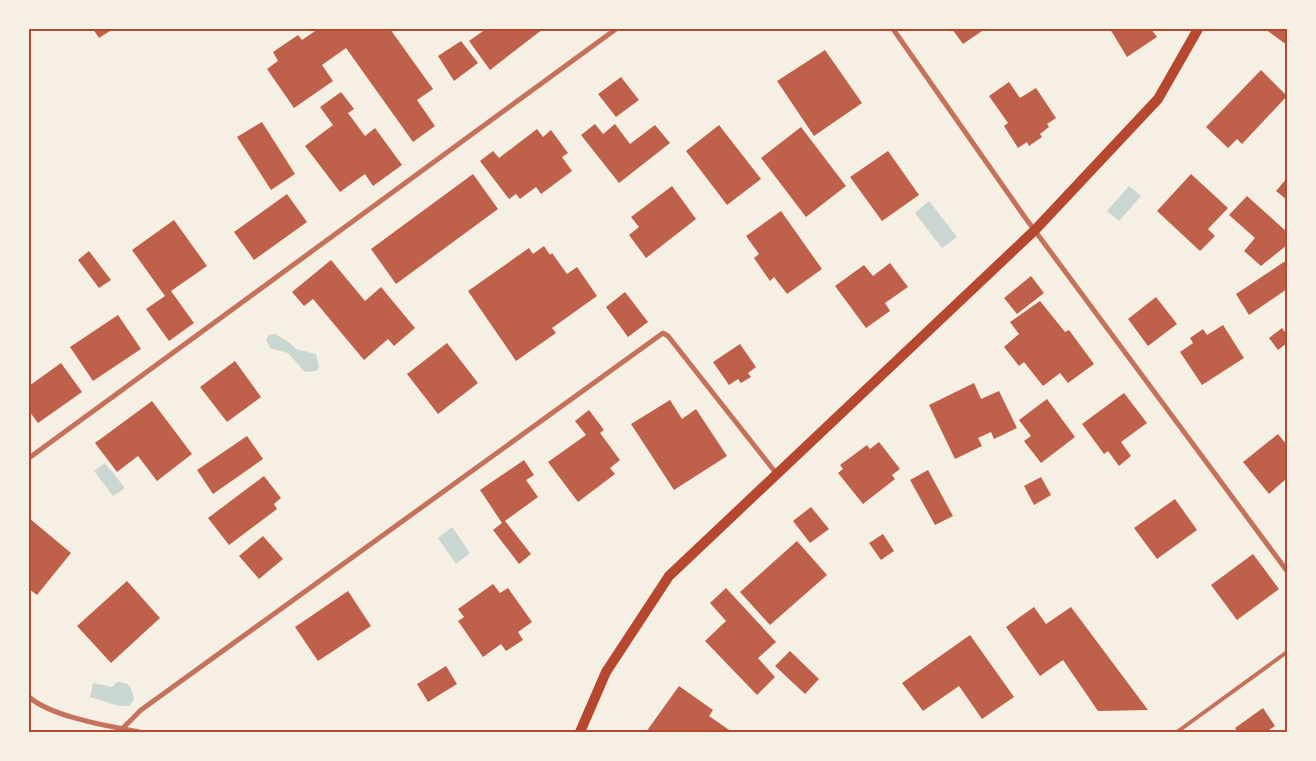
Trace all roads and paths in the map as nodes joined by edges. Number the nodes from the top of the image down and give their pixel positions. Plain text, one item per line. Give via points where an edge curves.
1 (616, 29) edge
2 (894, 29) edge
3 (1198, 29) edge
4 (1035, 230) junction
5 (29, 458) edge
6 (776, 473) junction
7 (1287, 571) edge
8 (1287, 652) edge
9 (29, 697) edge
10 (122, 729) junction
11 (139, 732) edge
12 (580, 732) edge
13 (1177, 732) edge

1 - 5 street
2 - 4 street
3 - 4 main road via 1158,99
4 - 6 main road
4 - 7 street
6 - 10 street via 663,333 141,710
6 - 12 main road via 669,576 606,672
8 - 13 lane
9 - 10 street via 37,704
10 - 11 street

